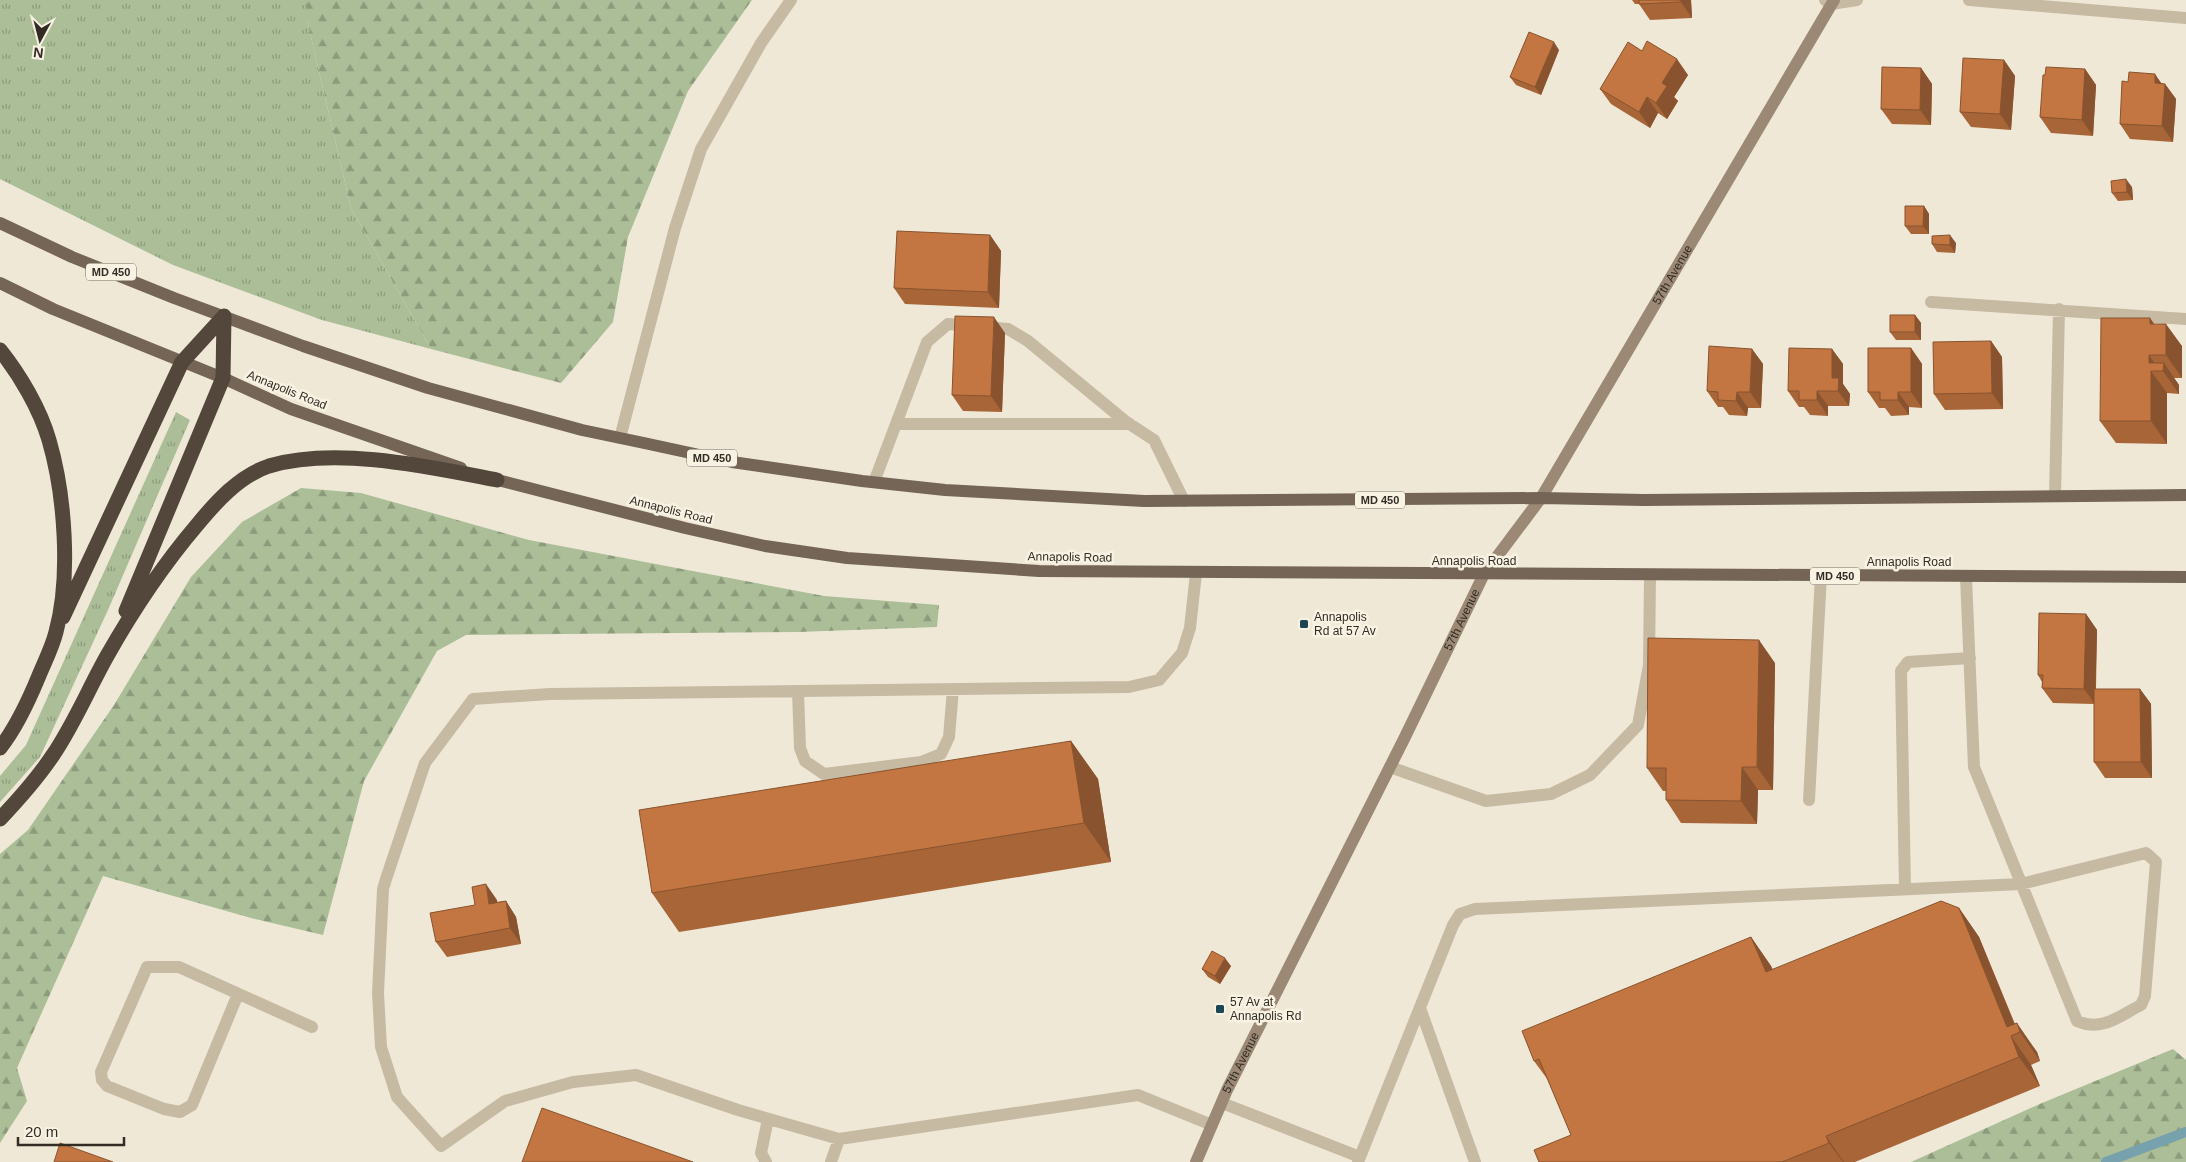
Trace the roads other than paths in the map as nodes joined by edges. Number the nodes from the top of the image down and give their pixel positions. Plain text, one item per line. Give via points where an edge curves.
1 (791, 0) edge
2 (1858, 0) edge
3 (1969, 0) edge
4 (1830, 1) edge
5 (2186, 18) edge
6 (0, 223) edge
7 (0, 283) edge
8 (1931, 302) dead end
9 (2059, 310) junction
10 (224, 316) junction
11 (2186, 318) edge
12 (0, 350) edge
13 (182, 362) junction
14 (224, 378) junction
15 (896, 424) junction
16 (1130, 424) junction
17 (620, 438) junction
18 (497, 480) junction
19 (874, 482) junction
20 (2186, 495) edge
21 (2055, 496) junction
22 (1541, 498) junction
23 (1184, 501) junction
24 (1196, 573) junction
25 (1484, 574) junction
26 (1650, 574) junction
27 (1821, 575) junction
28 (1966, 576) junction
29 (2186, 577) edge
30 (56, 632) junction
31 (108, 654) junction
32 (1970, 658) junction
33 (953, 689) junction
34 (798, 691) junction
35 (0, 748) edge
36 (1390, 767) junction
37 (1809, 800) dead end
38 (0, 819) edge
39 (2022, 884) junction
40 (1905, 889) junction
41 (238, 994) junction
42 (1420, 1008) junction
43 (312, 1027) dead end
44 (1222, 1103) junction
45 (768, 1119) junction
46 (1212, 1125) junction
47 (839, 1139) junction
48 (1359, 1160) edge
49 (766, 1162) edge
50 (831, 1162) edge
51 (1196, 1162) edge
52 (1475, 1162) edge

1 - 17 street via 761,43 701,149 675,228
2 - 4 street
3 - 5 street
4 - 22 street, 57th Avenue
6 - 10 main road, MD 450 via 72,257
7 - 13 main road, Annapolis Road / MD 450
8 - 9 street
9 - 11 street
9 - 21 street
10 - 13 highway
10 - 14 highway
10 - 17 main road, MD 450 via 428,388
12 - 30 highway via 37,412 48,439 58,482 64,529 64,577
13 - 14 main road, Annapolis Road / MD 450
13 - 30 highway
14 - 18 main road, Annapolis Road / MD 450 via 291,409
14 - 31 highway
15 - 16 street
15 - 16 street via 927,342 948,324 1008,329 1028,340
15 - 19 street
16 - 23 street via 1154,440
17 - 19 main road, MD 450 via 732,462
18 - 24 main road, Annapolis Road / MD 450 via 765,546 847,558 1039,571
18 - 31 highway via 438,468 369,460 311,459 268,466 246,477 217,500 159,573
19 - 23 main road, MD 450 via 945,490
20 - 21 main road, MD 450
21 - 22 main road, MD 450
22 - 23 main road, MD 450
22 - 25 street, 57th Avenue
24 - 25 main road, Annapolis Road / MD 450
24 - 33 street via 1190,628 1182,653 1159,680 1129,687
25 - 26 main road, Annapolis Road / MD 450
25 - 36 street, 57th Avenue
26 - 27 main road, Annapolis Road / MD 450
26 - 36 street via 1649,665 1638,725 1590,775 1551,794 1486,801
27 - 28 main road, Annapolis Road / MD 450
27 - 37 street
28 - 29 main road, Annapolis Road / MD 450
28 - 32 street
30 - 35 highway via 31,695
31 - 38 highway via 54,754 31,786
32 - 39 street via 1974,767
32 - 40 street via 1908,662 1901,671
33 - 34 street
33 - 34 street via 950,737 941,754 921,762 824,774 805,761 800,748
34 - 45 street via 473,698 425,763 383,889 378,993 381,1048 397,1098 441,1146 505,1101 573,1082 636,1075
36 - 44 street, 57th Avenue
39 - 39 street via 2077,1021 2088,1026 2101,1025 2141,1005 2145,996 2156,862 2146,854
39 - 40 street
40 - 42 street via 1475,909 1460,914 1453,925
41 - 41 street via 192,1105 180,1112 164,1109 107,1086 102,1080 101,1072 147,967 179,967
41 - 43 street
42 - 48 street
42 - 52 street
44 - 46 street, 57th Avenue
44 - 48 street
45 - 47 street
45 - 49 street via 761,1153
46 - 47 street via 1138,1095
46 - 51 street, 57th Avenue
47 - 50 street

